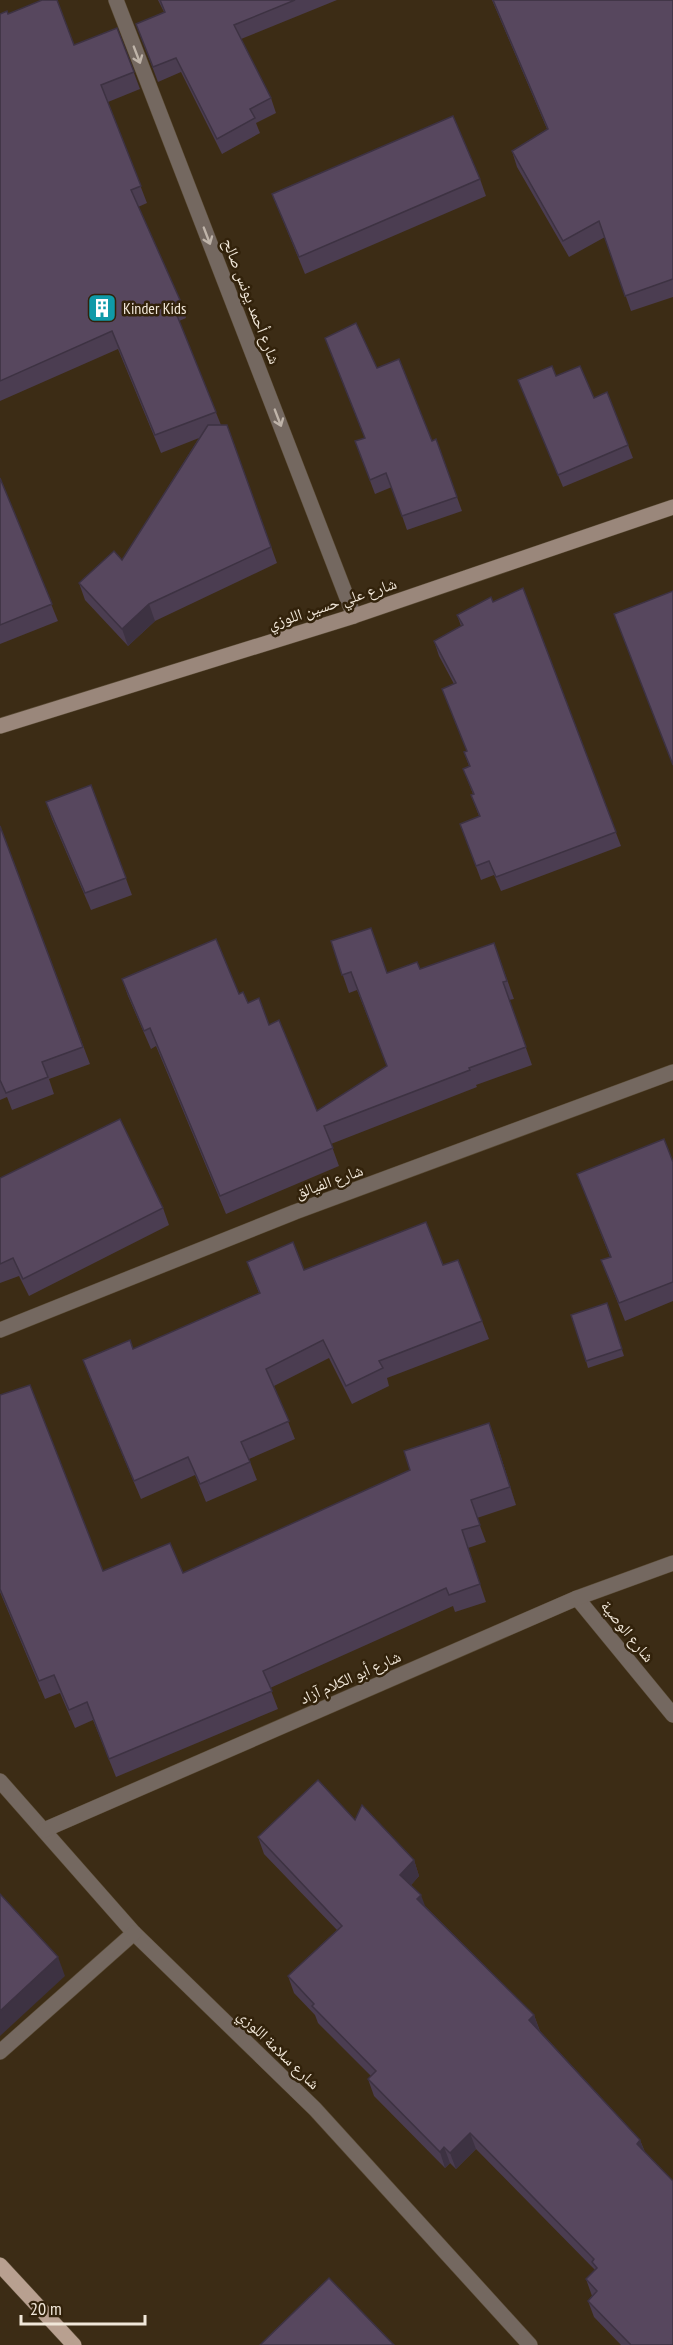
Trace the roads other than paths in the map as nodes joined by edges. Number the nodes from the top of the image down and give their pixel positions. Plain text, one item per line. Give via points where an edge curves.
1 (116, 0) edge
2 (673, 507) edge
3 (354, 616) junction
4 (0, 726) edge
5 (673, 1072) edge
6 (0, 1330) edge
7 (673, 1563) edge
8 (577, 1598) junction
9 (673, 1715) edge
10 (0, 1781) edge
11 (44, 1830) junction
12 (134, 1933) junction
13 (0, 2052) edge
14 (0, 2265) edge
15 (74, 2345) edge
16 (530, 2345) edge

1 -> 3 street, شارع أحمد يونس صالح
2 - 3 street, شارع علي حسين اللوزي
3 - 4 street, شارع علي حسين اللوزي
5 - 6 street, شارع الفيالق via 295,1212
7 - 8 street, شارع أبو الكلام آزاد
8 - 9 street, شارع الوصية
8 - 11 street, شارع أبو الكلام آزاد
10 - 11 street, شارع سلامة اللوزي
11 - 12 street, شارع سلامة اللوزي
12 - 13 street
12 - 16 street, شارع سلامة اللوزي via 315,2109
14 - 15 main road

